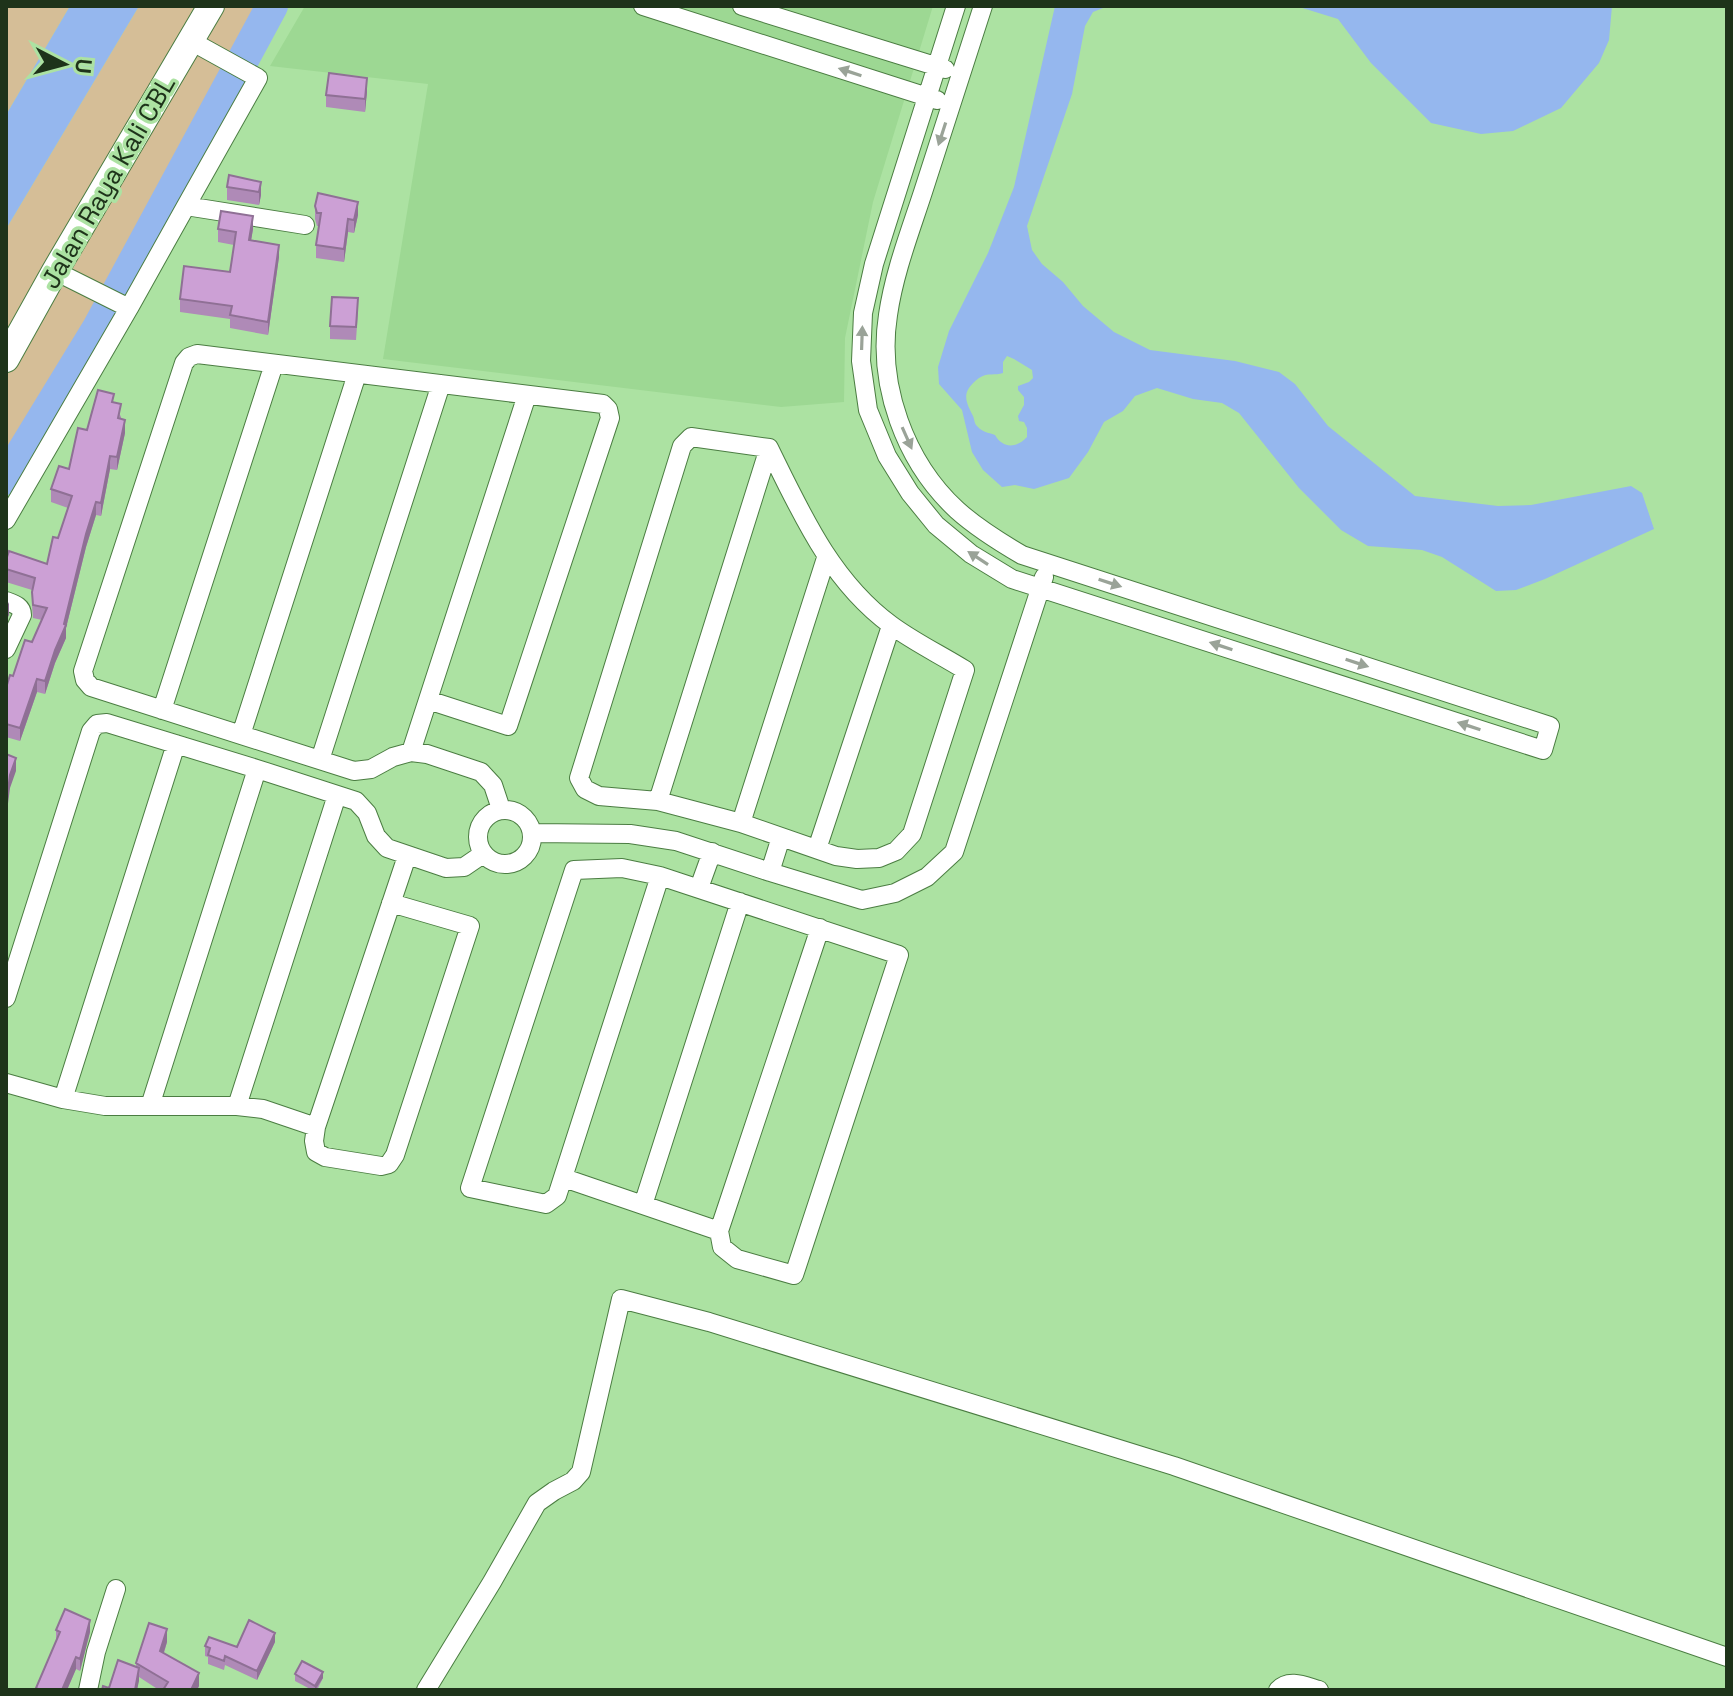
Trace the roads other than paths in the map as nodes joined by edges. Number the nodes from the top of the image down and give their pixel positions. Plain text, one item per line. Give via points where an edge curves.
1 (211, 6) edge
2 (643, 6) edge
3 (742, 6) edge
4 (956, 6) edge
5 (983, 6) edge
6 (191, 41) junction
7 (937, 67) junction
8 (961, 74) junction
9 (927, 96) junction
10 (951, 104) junction
11 (186, 206) junction
12 (305, 225) dead end
13 (55, 271) junction
14 (126, 306) junction
15 (6, 359) edge
16 (274, 364) junction
17 (357, 374) junction
18 (441, 384) junction
19 (527, 395) junction
20 (769, 448) junction
21 (6, 520) edge
22 (826, 558) junction
23 (1048, 563) junction
24 (1040, 587) junction
25 (6, 601) edge
26 (891, 626) junction
27 (6, 649) edge
28 (428, 700) junction
29 (162, 710) junction
30 (241, 735) junction
31 (176, 744) junction
32 (411, 752) junction
33 (320, 760) junction
34 (257, 769) junction
35 (337, 795) junction
36 (658, 801) junction
37 (501, 809) junction
38 (741, 823) junction
39 (533, 833) junction
40 (781, 837) junction
41 (817, 849) junction
42 (712, 852) junction
43 (483, 854) junction
44 (407, 856) junction
45 (770, 872) junction
46 (660, 876) junction
47 (699, 888) junction
48 (740, 902) junction
49 (391, 903) junction
50 (820, 928) junction
51 (6, 998) edge
52 (6, 1083) edge
53 (63, 1099) junction
54 (150, 1106) junction
55 (237, 1106) junction
56 (316, 1127) junction
57 (564, 1178) junction
58 (643, 1205) junction
59 (719, 1231) junction
60 (116, 1589) dead end
61 (1727, 1657) edge
62 (88, 1690) edge
63 (426, 1690) edge
64 (1278, 1690) edge
65 (1319, 1690) edge

1 - 6 main road, Jalan Raya Kali CBL
9 -> 2 street
3 - 7 street
4 - 7 street
5 - 8 street
6 - 11 street via 258,78
6 - 13 main road, Jalan Raya Kali CBL
7 - 8 street
7 - 9 street
8 - 10 street
9 - 10 street
24 -> 9 street via 1012,579 936,525 887,456 868,410 861,361 863,313
10 -> 23 street via 887,316 892,404 909,445 954,507 986,534
11 - 12 street
11 - 14 street
13 - 14 street
13 - 15 main road, Jalan Raya Kali CBL
14 - 21 street
16 - 17 street
16 - 29 street
16 - 29 street via 197,354 184,363 83,671 91,687
17 - 18 street
17 - 30 street
18 - 19 street
18 - 33 street
19 - 28 street
19 - 28 street via 603,404 610,418 508,726
20 - 22 street
20 - 36 street
20 - 36 street via 691,437 682,446 579,778 585,789 599,796
22 - 26 street
22 - 38 street
23 - 24 street
23 -> 24 street via 1550,726 1543,750
24 - 45 street via 954,852 927,877 895,893 862,900
25 - 27 street via 19,607 22,615
26 - 41 street
26 - 41 street via 965,670 917,819 912,834 896,851 879,858 836,856
28 - 32 street
29 - 30 street
30 - 33 street
31 - 34 street
31 - 51 street via 107,723 91,731
31 - 53 street
32 - 33 street via 354,771
32 - 37 street via 481,772 493,785
34 - 35 street
34 - 54 street
35 - 44 street via 356,801 387,848
35 - 55 street
36 - 38 street
37 - 39 street via 515,811
37 - 43 street via 479,826
38 - 40 street
39 - 42 street via 630,834
39 - 43 street via 522,859 495,863
40 - 41 street
40 - 45 street
42 - 45 street
42 - 47 street
43 - 44 street via 464,867 446,868
44 - 49 street
46 - 47 street
46 - 57 street
46 - 57 street via 622,868 574,870 470,1188 546,1204 557,1196
47 - 48 street
48 - 50 street
48 - 58 street
49 - 56 street
49 - 56 street via 470,926 395,1155 381,1166 325,1157 316,1152
50 - 59 street
50 - 59 street via 899,955 794,1275 737,1259 722,1247
52 - 53 street
53 - 54 street
54 - 55 street
55 - 56 street
57 - 58 street
58 - 59 street
60 - 62 street
61 - 63 street via 1174,1466 621,1299 581,1472 537,1503
64 - 65 street via 1291,1683

